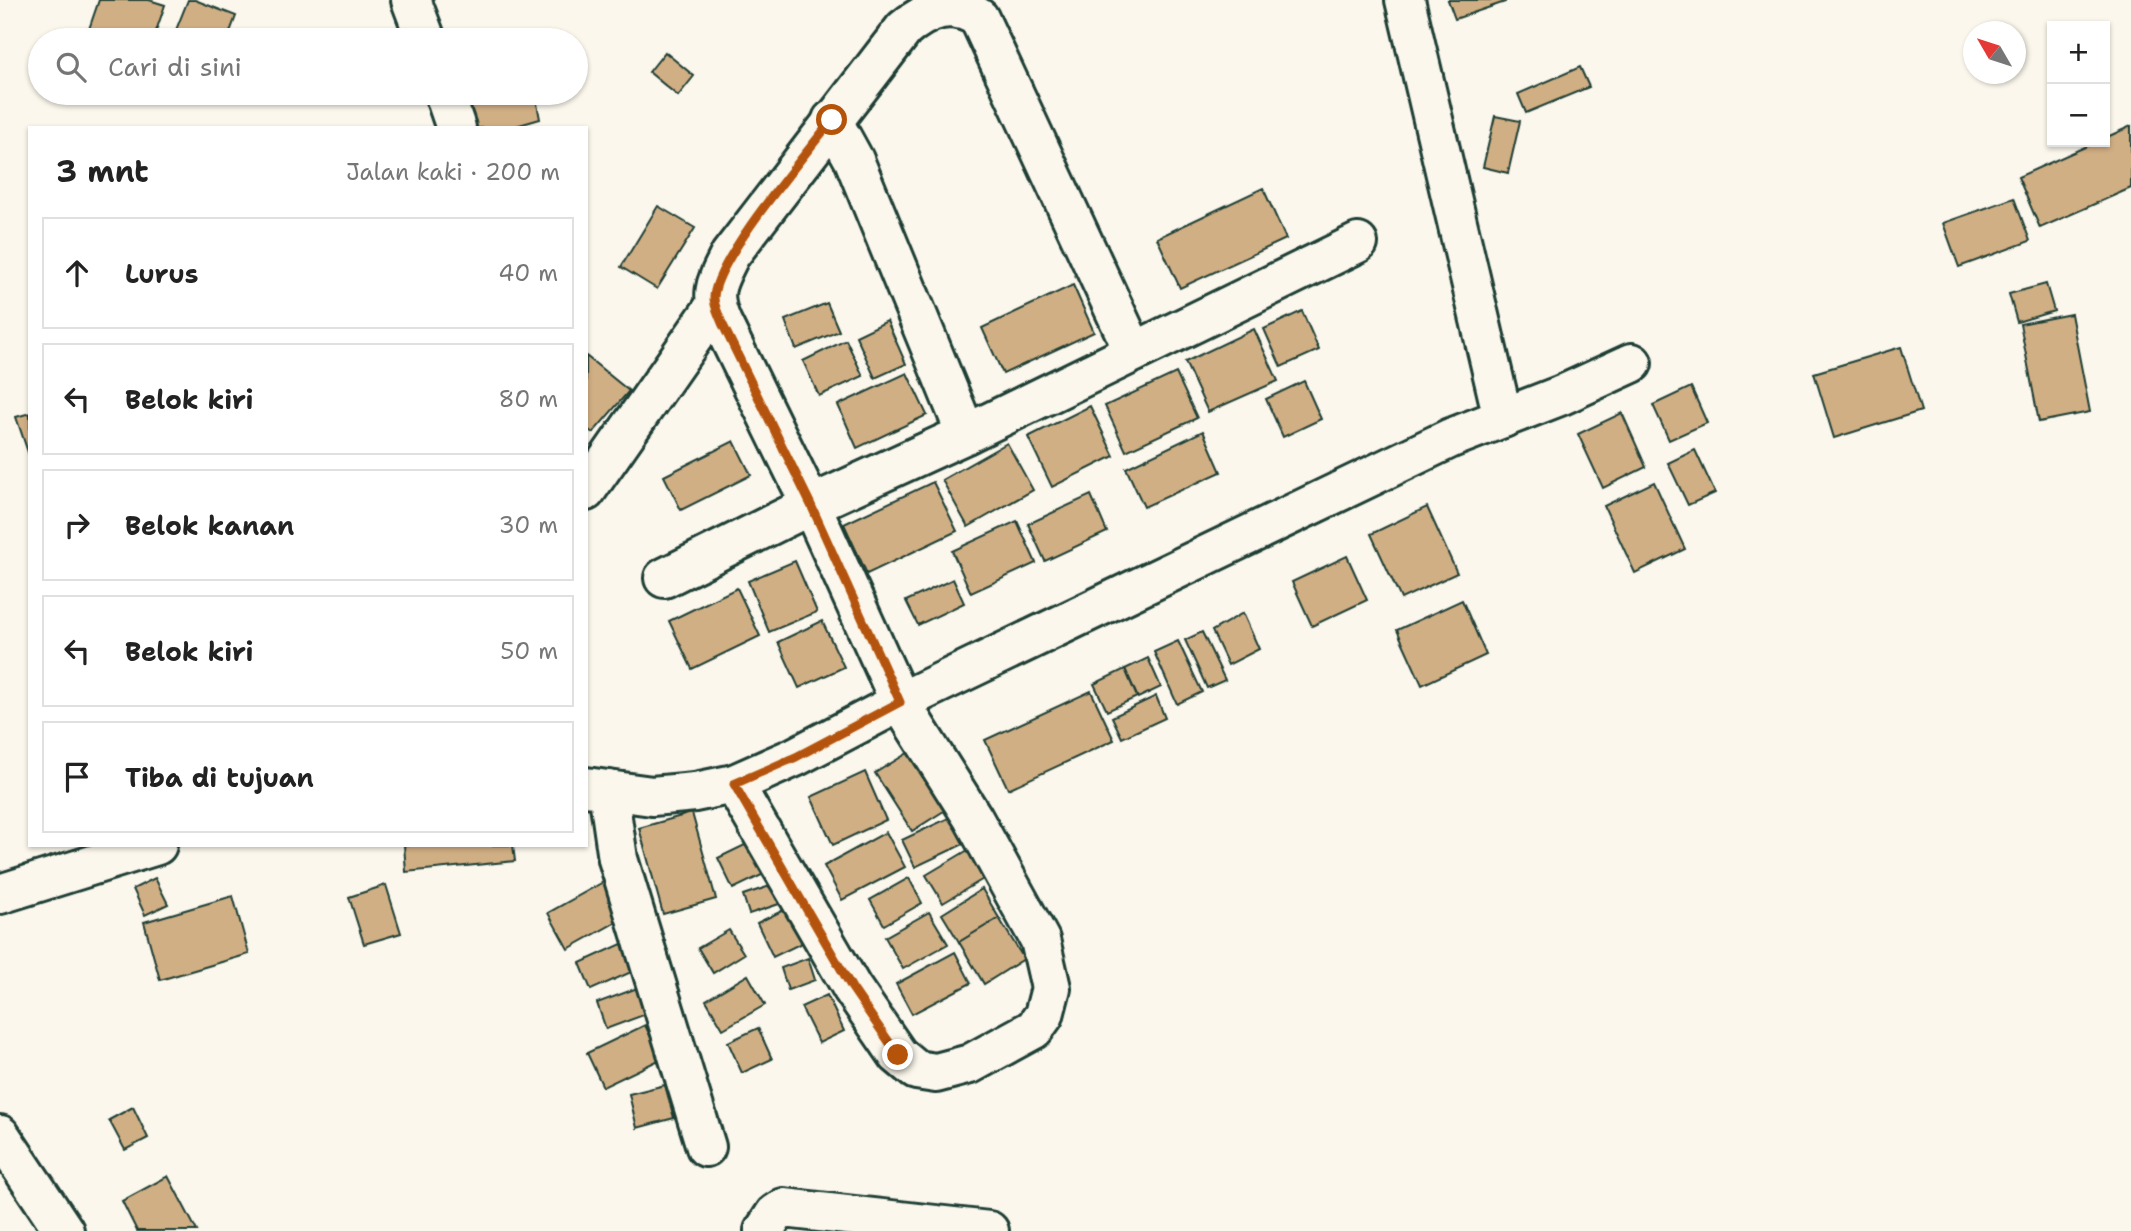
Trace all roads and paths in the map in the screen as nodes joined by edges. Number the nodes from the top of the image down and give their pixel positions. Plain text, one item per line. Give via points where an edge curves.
1 (411, 0) edge
2 (1405, 0) edge
3 (422, 28) edge
4 (448, 105) edge
5 (832, 120) junction
6 (455, 126) edge
7 (1358, 243) dead end
8 (715, 306) junction
9 (1134, 352) junction
10 (1632, 363) dead end
11 (1503, 418) junction
12 (965, 434) junction
13 (588, 488) edge
14 (811, 505) junction
15 (664, 578) dead end
16 (900, 702) junction
17 (734, 784) junction
18 (597, 789) edge
19 (151, 847) edge
20 (0, 894) edge
21 (0, 1135) edge
22 (706, 1147) dead end
23 (64, 1231) edge
24 (764, 1231) edge
25 (989, 1231) edge

1 - 3 street
2 - 11 street
4 - 6 street
5 - 8 street via 730,255 717,282
5 - 9 street via 924,12 958,6 970,10 979,18
5 - 12 street via 854,160
7 - 9 street
8 - 13 street
8 - 14 street
9 - 12 street
10 - 11 street
11 - 16 street via 1451,438
12 - 14 street
14 - 15 street
14 - 16 street
16 - 17 street
16 - 17 street via 974,818 1040,940 1051,988 1044,1015 1034,1029 970,1063 936,1073 916,1070 898,1055 852,988
17 - 18 street via 652,796
18 - 22 street
19 - 20 street
21 - 23 street
24 - 25 street via 784,1208

